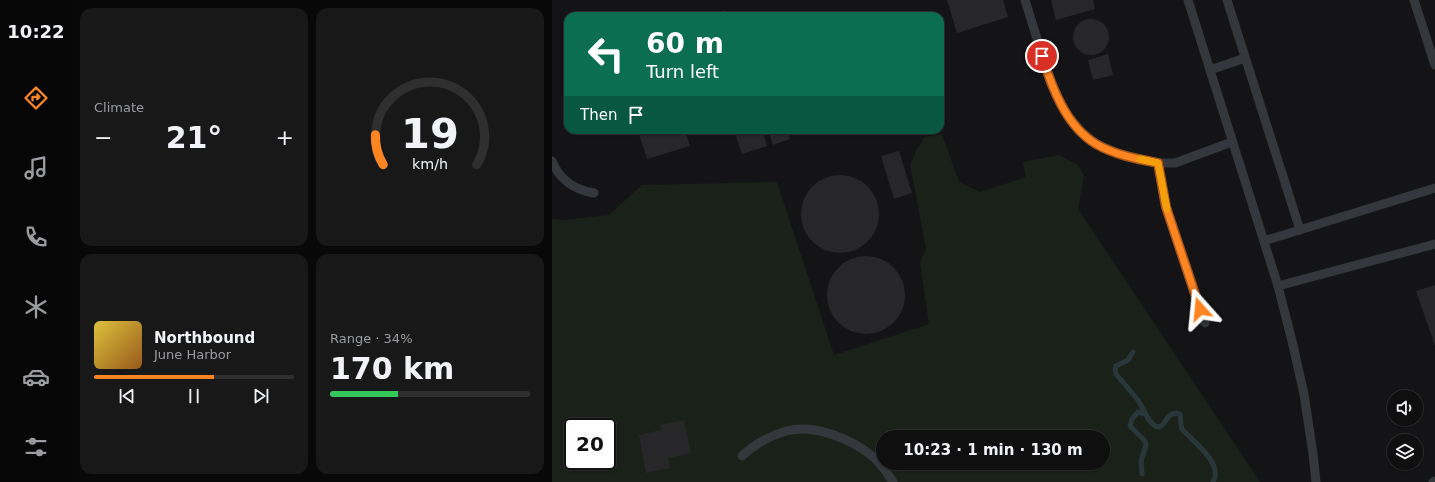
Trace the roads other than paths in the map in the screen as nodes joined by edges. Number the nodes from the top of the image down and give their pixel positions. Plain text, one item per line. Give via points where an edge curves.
1 (1025, 0) edge
2 (1188, 0) edge
3 (1227, 0) edge
4 (1414, 0) edge
5 (1245, 58) junction
6 (1435, 65) edge
7 (1210, 70) junction
8 (1232, 142) junction
9 (552, 161) edge
10 (1158, 163) junction
11 (1435, 188) edge
12 (594, 193) dead end
13 (1300, 230) junction
14 (1264, 241) junction
15 (1435, 244) edge
16 (1278, 286) junction
17 (1205, 323) dead end
18 (742, 456) dead end
19 (893, 482) edge
20 (1316, 482) edge

1 - 10 lane via 1051,84 1068,116 1096,144 1122,155
2 - 7 lane
3 - 5 lane
4 - 6 lane
5 - 7 lane
5 - 13 lane
7 - 8 lane
8 - 10 lane via 1176,163
8 - 14 lane
9 - 12 lane via 564,180 575,188
10 - 17 lane via 1166,207
11 - 13 lane
13 - 14 lane
14 - 16 lane
15 - 16 lane
16 - 20 lane via 1304,394
18 - 19 lane via 754,445 769,437 788,431 808,430 831,435 860,447 873,456

